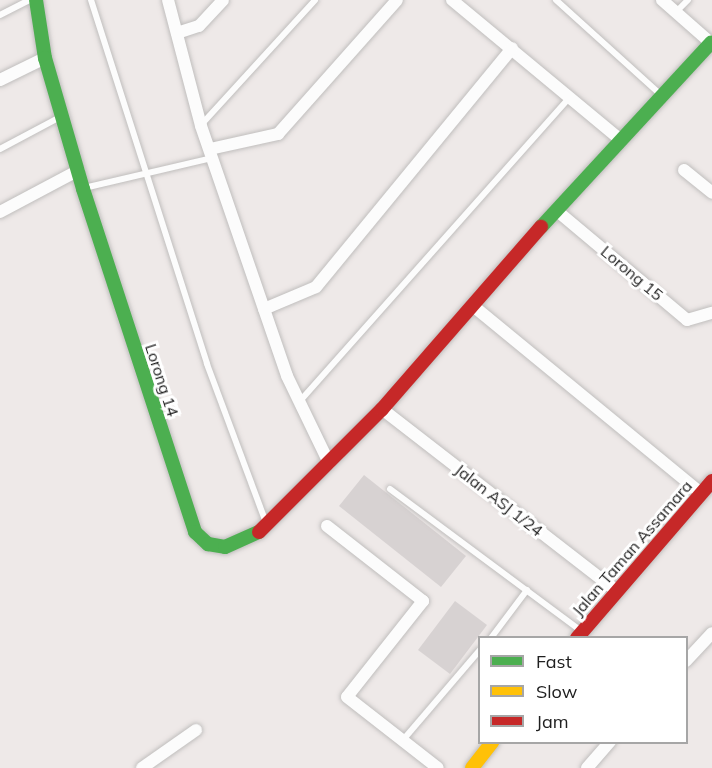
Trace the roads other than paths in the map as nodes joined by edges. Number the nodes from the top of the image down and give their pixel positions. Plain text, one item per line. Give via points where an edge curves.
1 (29, 0) edge
2 (36, 0) edge
3 (91, 0) edge
4 (168, 0) edge
5 (223, 0) edge
6 (315, 0) edge
7 (397, 0) edge
8 (452, 0) edge
9 (556, 0) edge
10 (662, 0) edge
11 (688, 0) edge
12 (676, 12) junction
13 (0, 15) edge
14 (177, 33) junction
15 (711, 44) edge
16 (512, 48) junction
17 (45, 58) junction
18 (0, 80) edge
19 (662, 96) junction
20 (570, 97) junction
21 (62, 116) junction
22 (201, 126) junction
23 (618, 138) junction
24 (0, 149) edge
25 (212, 153) junction
26 (79, 170) junction
27 (145, 170) junction
28 (684, 170) dead end
29 (83, 189) junction
30 (712, 193) edge
31 (556, 210) junction
32 (0, 212) edge
33 (472, 305) junction
34 (264, 309) junction
35 (712, 313) edge
36 (300, 402) junction
37 (382, 409) junction
38 (329, 463) junction
39 (712, 481) edge
40 (390, 489) dead end
41 (701, 493) junction
42 (267, 526) junction
43 (327, 526) dead end
44 (527, 590) junction
45 (615, 590) junction
46 (712, 633) edge
47 (579, 635) edge
48 (492, 636) edge
49 (478, 653) edge
50 (688, 660) edge
51 (196, 729) dead end
52 (402, 741) junction
53 (490, 744) edge
54 (608, 744) edge
55 (142, 768) edge
56 (438, 768) edge
57 (472, 768) edge
58 (587, 768) edge

1 - 13 lane
2 - 17 street, Lorong 14
3 - 27 lane
4 - 14 street
5 - 14 street via 199,26
6 - 22 lane
7 - 25 street via 278,134
8 - 16 street
9 - 19 lane
10 - 12 street
11 - 12 lane
12 - 15 street
14 - 22 street
15 - 19 street, Lorong 14
16 - 20 street
16 - 34 street via 316,287
17 - 18 street
17 - 21 street, Lorong 14
19 - 23 street, Lorong 14
20 - 23 street
20 - 36 lane
21 - 24 lane
21 - 26 street, Lorong 14
22 - 25 street
23 - 31 street, Lorong 14
25 - 27 lane
25 - 34 street
26 - 29 street, Lorong 14
26 - 32 street
27 - 29 lane
27 - 42 lane via 207,364
28 - 30 street
29 - 42 street, Lorong 14 via 195,532 208,544 225,547 254,537
31 - 33 street, Lorong 14
31 - 35 street, Lorong 15 via 687,320
33 - 37 street, Lorong 14
33 - 41 street
34 - 36 street
36 - 38 street
37 - 38 street, Lorong 14
37 - 45 street, Jalan ASJ 1/24
38 - 42 street, Lorong 14
39 - 41 street, Jalan Taman Assamara
40 - 44 lane
41 - 45 street, Jalan Taman Assamara
43 - 52 street via 423,601 346,697
44 - 47 lane
44 - 48 lane
45 - 47 street, Jalan Taman Assamara
46 - 50 street
49 - 52 lane
51 - 55 street
52 - 56 street
53 - 57 street
54 - 58 street

